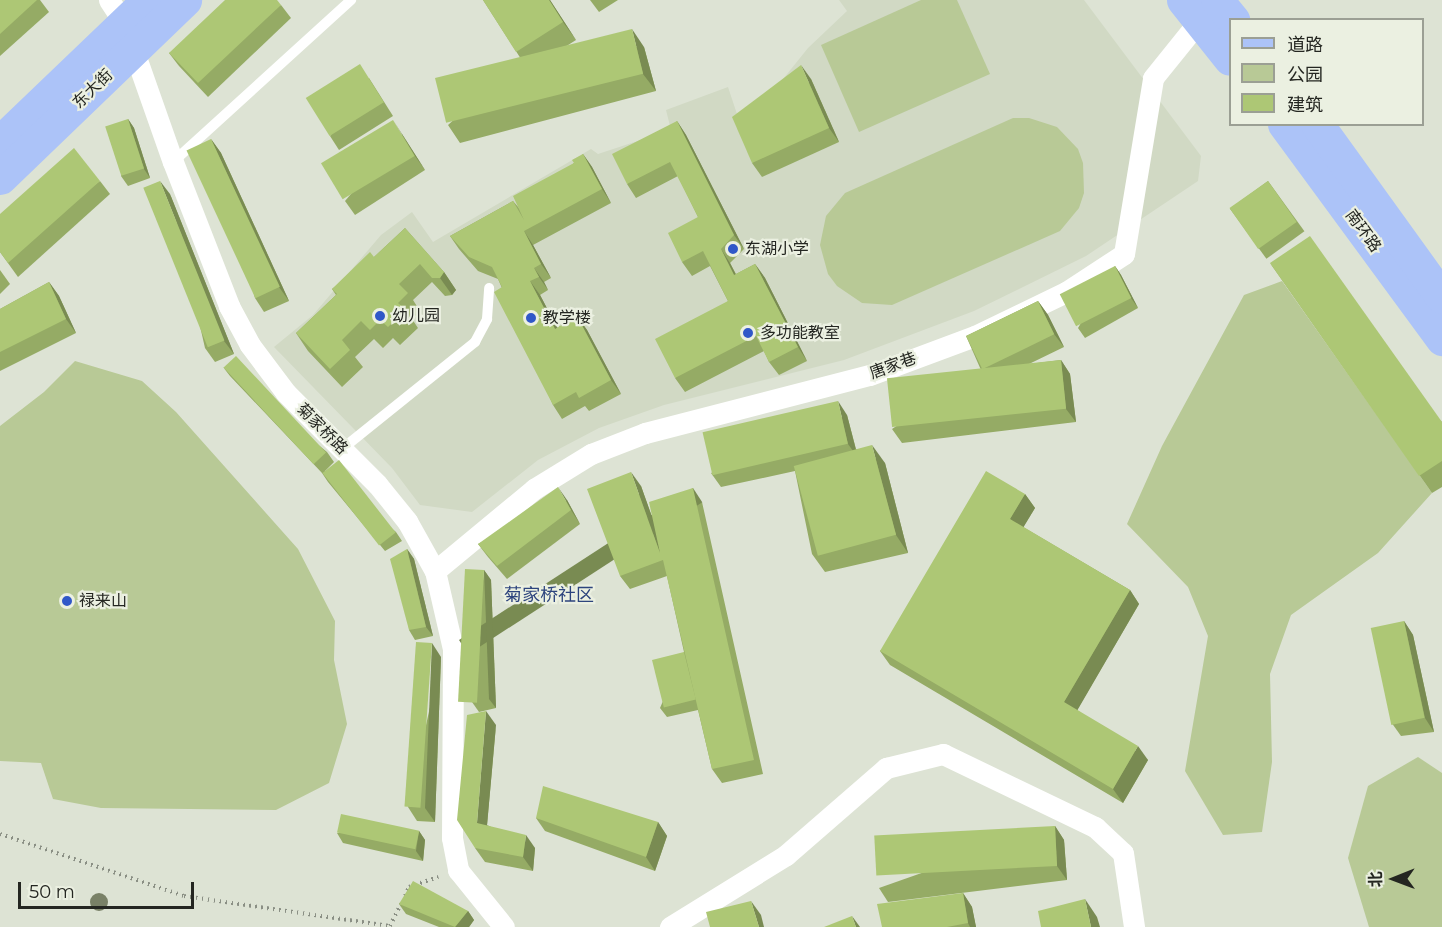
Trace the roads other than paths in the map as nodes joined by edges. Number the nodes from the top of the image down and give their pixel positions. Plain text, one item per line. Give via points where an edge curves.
1 (148, 0) edge
2 (185, 0) edge
3 (351, 0) edge
4 (1200, 7) edge
5 (1229, 18) edge
6 (123, 24) edge
7 (1229, 57) edge
8 (1285, 126) edge
9 (1318, 126) edge
10 (0, 142) edge
11 (173, 162) junction
12 (0, 178) edge
13 (489, 288) dead end
14 (1442, 297) edge
15 (1442, 339) edge
16 (342, 449) junction
17 (435, 571) junction
18 (504, 927) edge
19 (670, 927) edge
20 (1134, 927) edge

1 - 6 main road, 东大街
2 - 6 main road, 东大街
3 - 11 lane
4 - 5 main road
4 - 7 main road
4 - 17 street, 唐家巷 via 1153,78 1124,254 1066,292 975,336 870,375 645,433 591,454 534,489
6 - 10 main road, 东大街
6 - 11 street, 菊家桥路
6 - 12 main road, 东大街
8 - 15 main road, 南环路
9 - 14 main road, 南环路
11 - 16 street, 菊家桥路 via 230,306 250,345 267,372
13 - 16 lane via 487,319 475,342
16 - 17 street, 菊家桥路 via 407,521
17 - 18 street, 菊家桥路 via 453,649 452,838 458,870
19 - 20 street via 786,855 886,768 943,754 1095,827 1122,853

